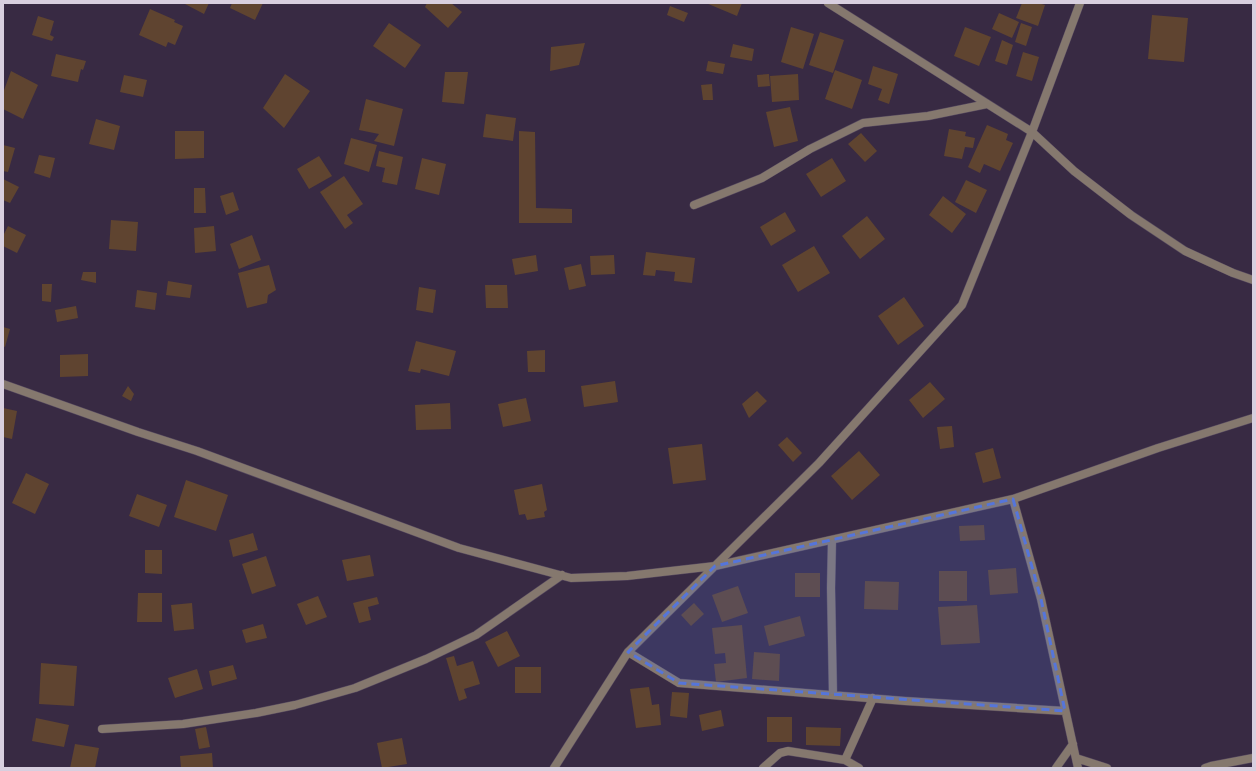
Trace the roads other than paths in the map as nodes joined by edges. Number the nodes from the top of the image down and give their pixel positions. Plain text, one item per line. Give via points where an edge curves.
1 (828, 3) edge
2 (1080, 3) edge
3 (987, 104) junction
4 (1032, 132) junction
5 (694, 205) dead end
6 (1253, 280) edge
7 (3, 384) edge
8 (1253, 418) edge
9 (1013, 499) junction
10 (832, 540) junction
11 (715, 566) junction
12 (562, 575) junction
13 (628, 652) junction
14 (833, 695) junction
15 (873, 698) junction
16 (1065, 711) junction
17 (102, 729) dead end
18 (1073, 744) junction
19 (1076, 758) junction
20 (1253, 758) edge
21 (845, 760) junction
22 (554, 768) edge
23 (763, 768) edge
24 (859, 768) edge
25 (1056, 768) edge
26 (1078, 768) edge
27 (1107, 768) edge
28 (1206, 768) edge

1 - 3 street
2 - 4 street
3 - 4 street
3 - 5 street via 928,116 863,123 810,149 762,178
4 - 6 street via 1074,171 1131,215 1179,247 1233,274
4 - 11 street via 962,305 819,463
7 - 12 street via 197,451 459,548
8 - 9 street
9 - 10 street
9 - 16 street via 1041,599
10 - 11 street
10 - 14 street
11 - 12 street via 614,576 571,578
11 - 13 street
12 - 17 street via 476,635 355,688 256,713 184,724
13 - 14 street via 680,683
13 - 22 street
14 - 15 street
15 - 16 street
15 - 21 street
16 - 18 street
18 - 19 street
18 - 25 street
19 - 26 street
19 - 27 street
20 - 28 street
21 - 23 street via 788,751 780,753
21 - 24 street

